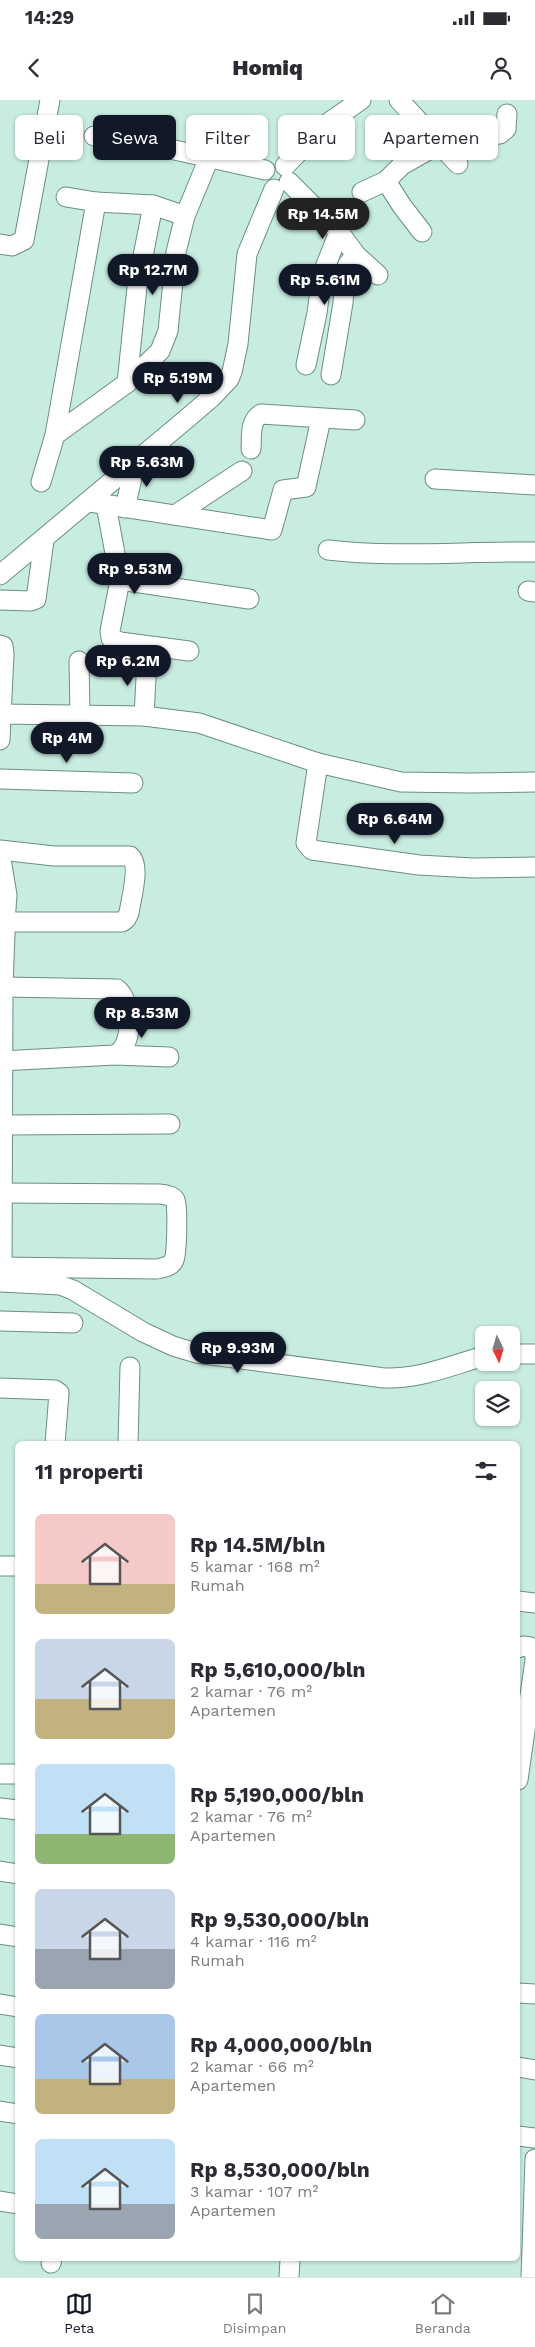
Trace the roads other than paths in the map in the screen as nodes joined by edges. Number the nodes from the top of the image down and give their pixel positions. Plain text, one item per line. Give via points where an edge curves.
1 (50, 100) edge
2 (361, 100) edge
3 (399, 100) edge
4 (506, 114) dead end
5 (413, 115) edge
6 (498, 134) edge
7 (208, 160) edge
8 (218, 160) edge
9 (411, 160) edge
10 (454, 160) edge
11 (458, 164) dead end
12 (282, 179) junction
13 (386, 180) junction
14 (362, 192) dead end
15 (66, 197) dead end
16 (96, 202) junction
17 (153, 205) junction
18 (185, 216) junction
19 (339, 232) junction
20 (422, 232) dead end
21 (0, 244) edge
22 (356, 255) junction
23 (378, 275) dead end
24 (306, 365) dead end
25 (331, 375) dead end
26 (127, 383) junction
27 (321, 419) junction
28 (355, 420) dead end
29 (56, 436) junction
30 (251, 449) dead end
31 (136, 461) junction
32 (242, 472) dead end
33 (435, 479) dead end
34 (41, 482) dead end
35 (535, 485) edge
36 (98, 503) junction
37 (125, 508) junction
38 (175, 515) junction
39 (44, 540) junction
40 (328, 550) dead end
41 (535, 552) edge
42 (0, 574) edge
43 (120, 580) junction
44 (249, 598) dead end
45 (0, 600) edge
46 (0, 645) edge
47 (189, 651) dead end
48 (147, 659) dead end
49 (78, 661) dead end
50 (1, 714) edge
51 (80, 715) junction
52 (144, 716) junction
53 (0, 740) edge
54 (318, 763) junction
55 (0, 779) edge
56 (535, 782) edge
57 (133, 783) dead end
58 (0, 852) edge
59 (535, 867) edge
60 (4, 912) edge
61 (3, 987) junction
62 (115, 1055) junction
63 (168, 1057) dead end
64 (1, 1061) edge
65 (170, 1124) dead end
66 (3, 1125) junction
67 (1, 1193) edge
68 (1, 1275) edge
69 (0, 1321) edge
70 (73, 1323) dead end
71 (520, 1354) edge
72 (535, 1354) edge
73 (475, 1359) edge
74 (130, 1367) dead end
75 (0, 1388) edge
76 (55, 1441) edge
77 (128, 1441) edge
78 (0, 1566) edge
79 (15, 1566) edge
80 (520, 1601) edge
81 (535, 1603) edge
82 (520, 1647) edge
83 (535, 1654) edge
84 (535, 1660) edge
85 (531, 1712) edge
86 (520, 1770) edge
87 (0, 1774) edge
88 (15, 1774) edge
89 (0, 1808) edge
90 (15, 1810) edge
91 (0, 1870) edge
92 (15, 1873) edge
93 (0, 1934) edge
94 (15, 1936) edge
95 (520, 1993) edge
96 (535, 1994) edge
97 (0, 2004) edge
98 (15, 2006) edge
99 (0, 2055) edge
100 (15, 2058) edge
101 (520, 2067) edge
102 (535, 2070) edge
103 (0, 2111) edge
104 (15, 2114) edge
105 (520, 2136) edge
106 (535, 2138) edge
107 (535, 2159) edge
108 (525, 2187) edge
109 (0, 2201) edge
110 (15, 2204) edge
111 (290, 2261) edge
112 (289, 2277) edge
113 (531, 2277) edge

1 - 21 street via 24,240 12,246
2 - 12 street via 325,125
3 - 5 street
4 - 6 street via 506,129
7 - 18 street
8 - 12 street via 265,170 278,163
9 - 13 street
10 - 11 street
12 - 19 street
12 - 31 street via 247,254 238,344 229,379
13 - 14 street
13 - 20 street
15 - 16 street
16 - 17 street
16 - 29 street
17 - 18 street
17 - 26 street via 138,287
18 - 26 street via 176,252 166,339 160,351
19 - 22 street
19 - 24 street via 322,275
22 - 23 street
22 - 25 street via 345,274
26 - 29 street
27 - 28 street
27 - 30 street via 256,416 252,424
27 - 38 street via 306,488 283,490 272,530
29 - 34 street
31 - 36 street
31 - 37 street
32 - 38 street
33 - 35 street
36 - 37 street
36 - 39 street
36 - 43 street
37 - 38 street
39 - 42 street
39 - 45 street via 36,599
40 - 41 street via 418,555 461,551
43 - 44 street
43 - 47 street via 111,638
46 - 50 street via 4,654
48 - 52 street
49 - 51 street
50 - 51 street
50 - 53 street
51 - 52 street
52 - 54 street via 199,722
54 - 56 street via 411,783
54 - 59 street via 306,843 312,850 419,865
55 - 57 street
58 - 60 street via 7,894
58 - 60 street via 130,856 136,867 129,913 122,922
60 - 61 street
61 - 62 street via 116,988 126,1002 128,1030 127,1043 122,1052
61 - 64 street
62 - 63 street
62 - 64 street
64 - 66 street
65 - 66 street
66 - 67 street
67 - 68 street
67 - 68 street via 160,1194 175,1200 176,1210 174,1261 168,1266
68 - 73 street via 73,1290 143,1332 173,1346 196,1352 384,1378 423,1375
69 - 70 street
71 - 72 street
74 - 77 street
75 - 76 street via 55,1390 59,1393
78 - 79 street
80 - 81 street
82 - 83 street via 530,1647
84 - 85 street
85 - 86 street
87 - 88 street
89 - 90 street
91 - 92 street
93 - 94 street
95 - 96 street
97 - 98 street
99 - 100 street
101 - 102 street
103 - 104 street
105 - 106 street
107 - 108 street
108 - 113 street
109 - 110 street
111 - 112 street

